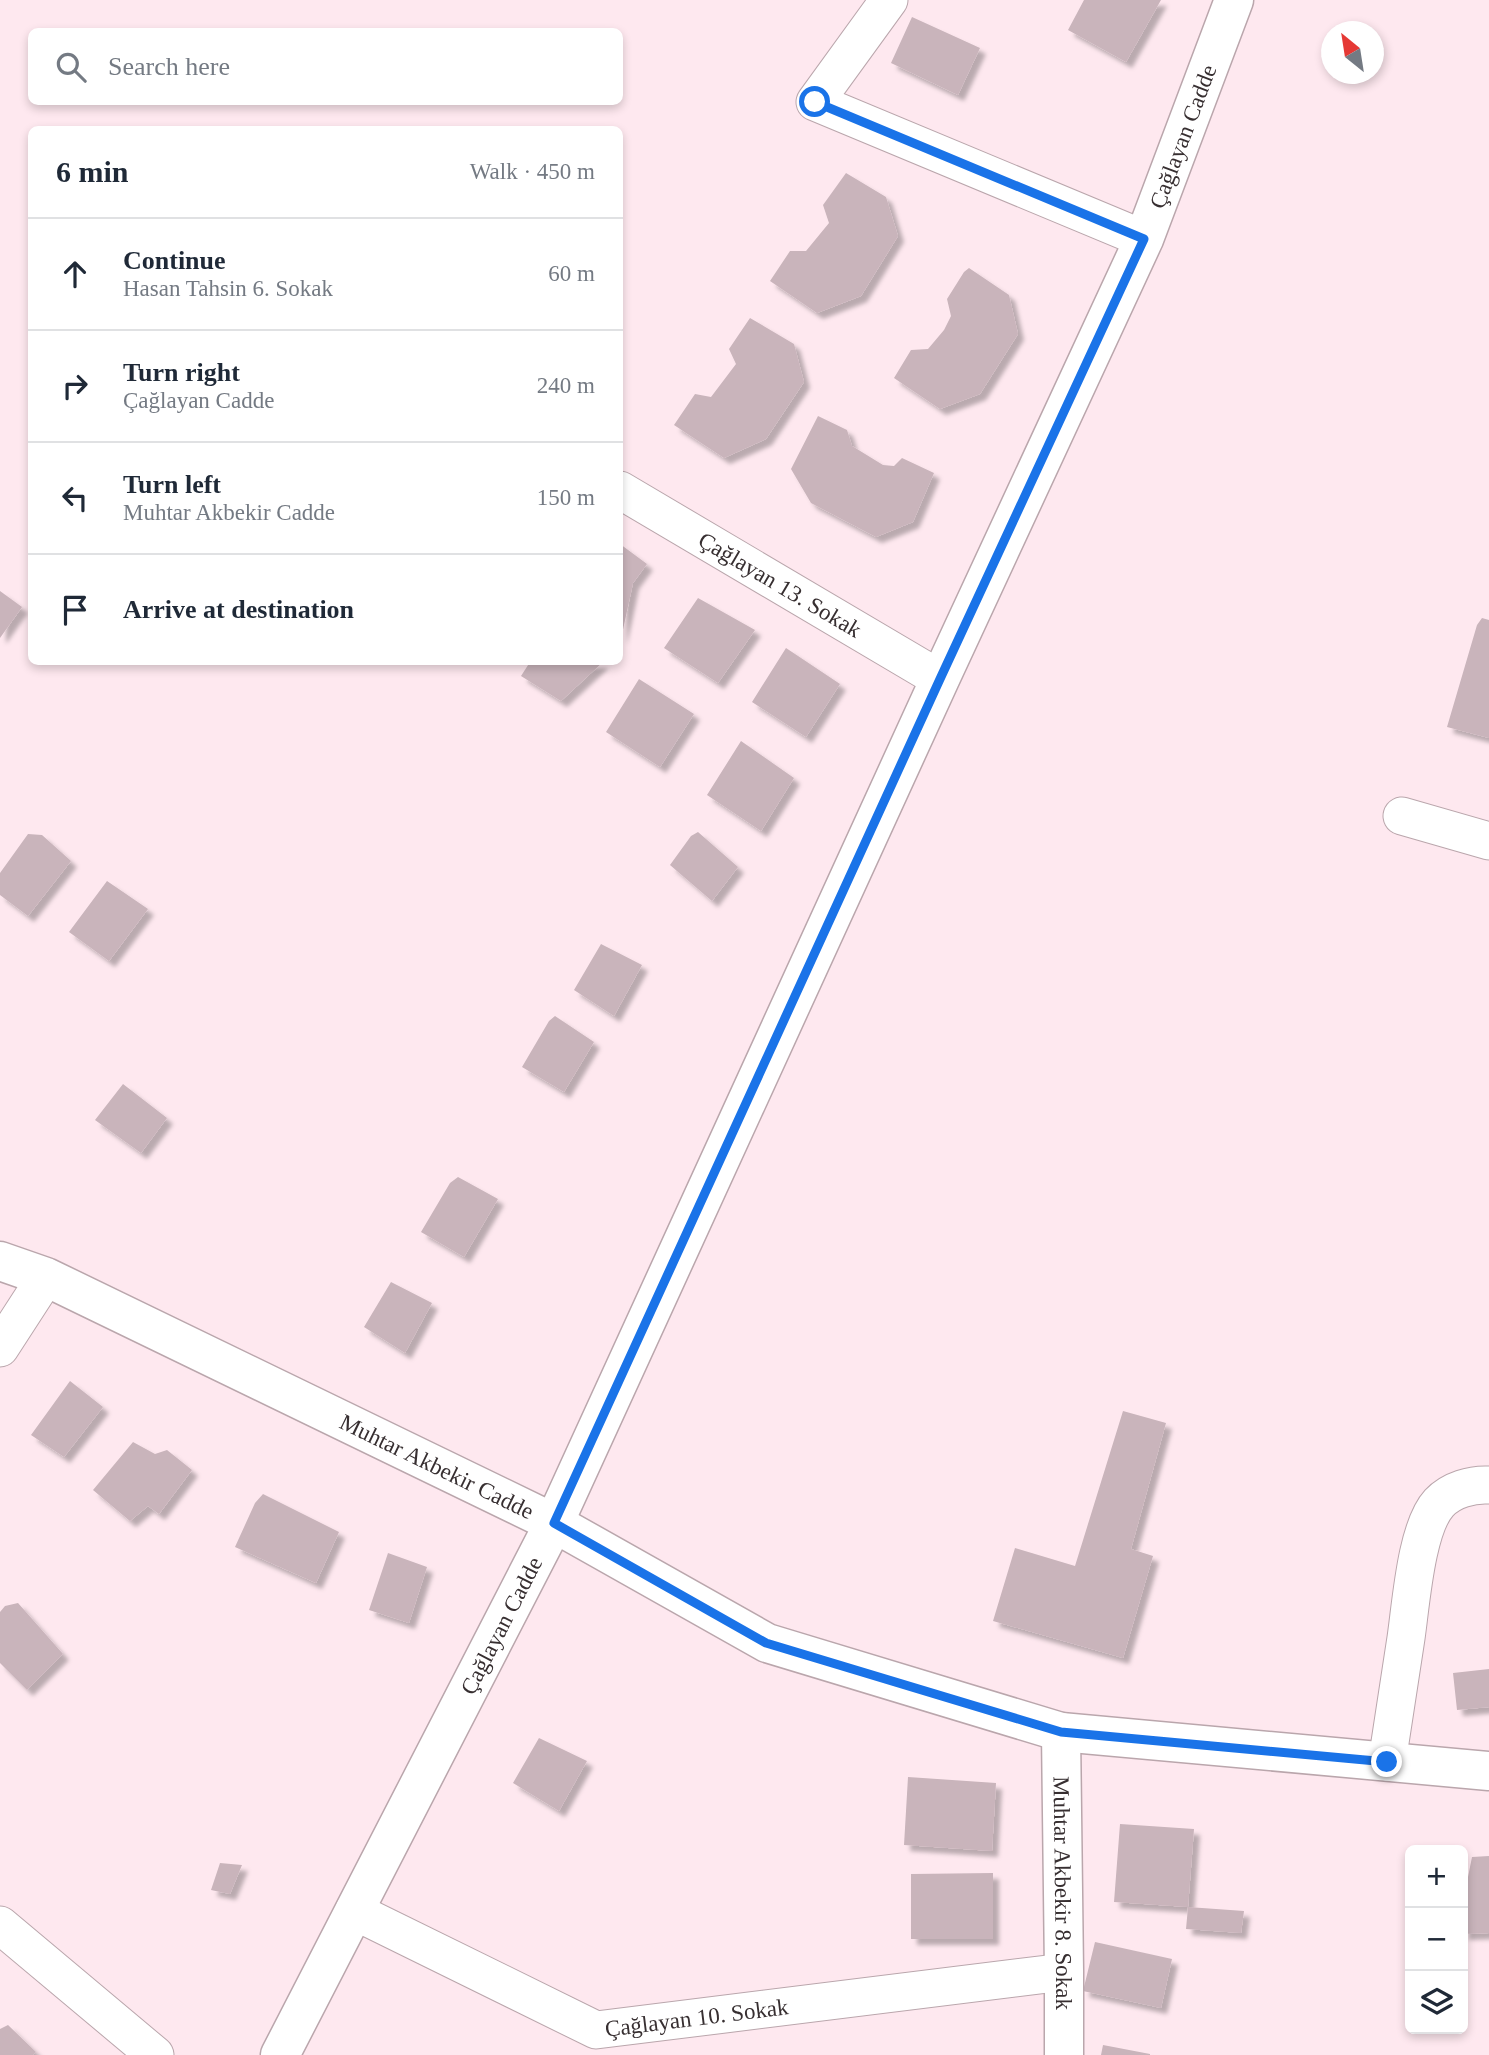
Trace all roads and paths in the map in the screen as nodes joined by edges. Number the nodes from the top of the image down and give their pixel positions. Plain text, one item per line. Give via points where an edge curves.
1 (889, 0) edge
2 (1234, 0) edge
3 (1144, 239) junction
4 (623, 492) edge
5 (940, 679) junction
6 (1402, 816) dead end
7 (1489, 841) edge
8 (0, 1261) edge
9 (46, 1277) junction
10 (0, 1348) edge
11 (1489, 1485) edge
12 (554, 1523) junction
13 (1061, 1732) junction
14 (1387, 1762) junction
15 (1489, 1771) edge
16 (354, 1912) junction
17 (0, 1925) edge
18 (1065, 1972) junction
19 (610, 2042) edge
20 (155, 2055) edge
21 (280, 2055) edge
22 (1063, 2055) edge

1 - 3 street via 815,102
2 - 3 main road, Çağlayan Cadde
3 - 5 main road, Çağlayan Cadde
4 - 5 street, Çağlayan 13. Sokak
5 - 12 main road, Çağlayan Cadde
6 - 7 street
8 - 9 main road, Muhtar Akbekir Cadde
9 - 10 street
9 - 12 main road, Muhtar Akbekir Cadde
11 - 14 street via 1457,1491 1439,1503 1427,1524
12 - 13 main road, Muhtar Akbekir Cadde via 766,1643
12 - 16 main road, Çağlayan Cadde
13 - 14 main road, Muhtar Akbekir Cadde
13 - 18 main road, Muhtar Akbekir 8. Sokak
14 - 15 main road, Muhtar Akbekir Cadde
16 - 19 street, Çağlayan 10. Sokak via 596,2030
16 - 21 main road, Çağlayan Cadde
17 - 20 street
18 - 19 street, Çağlayan 10. Sokak
18 - 22 main road, Muhtar Akbekir 8. Sokak

